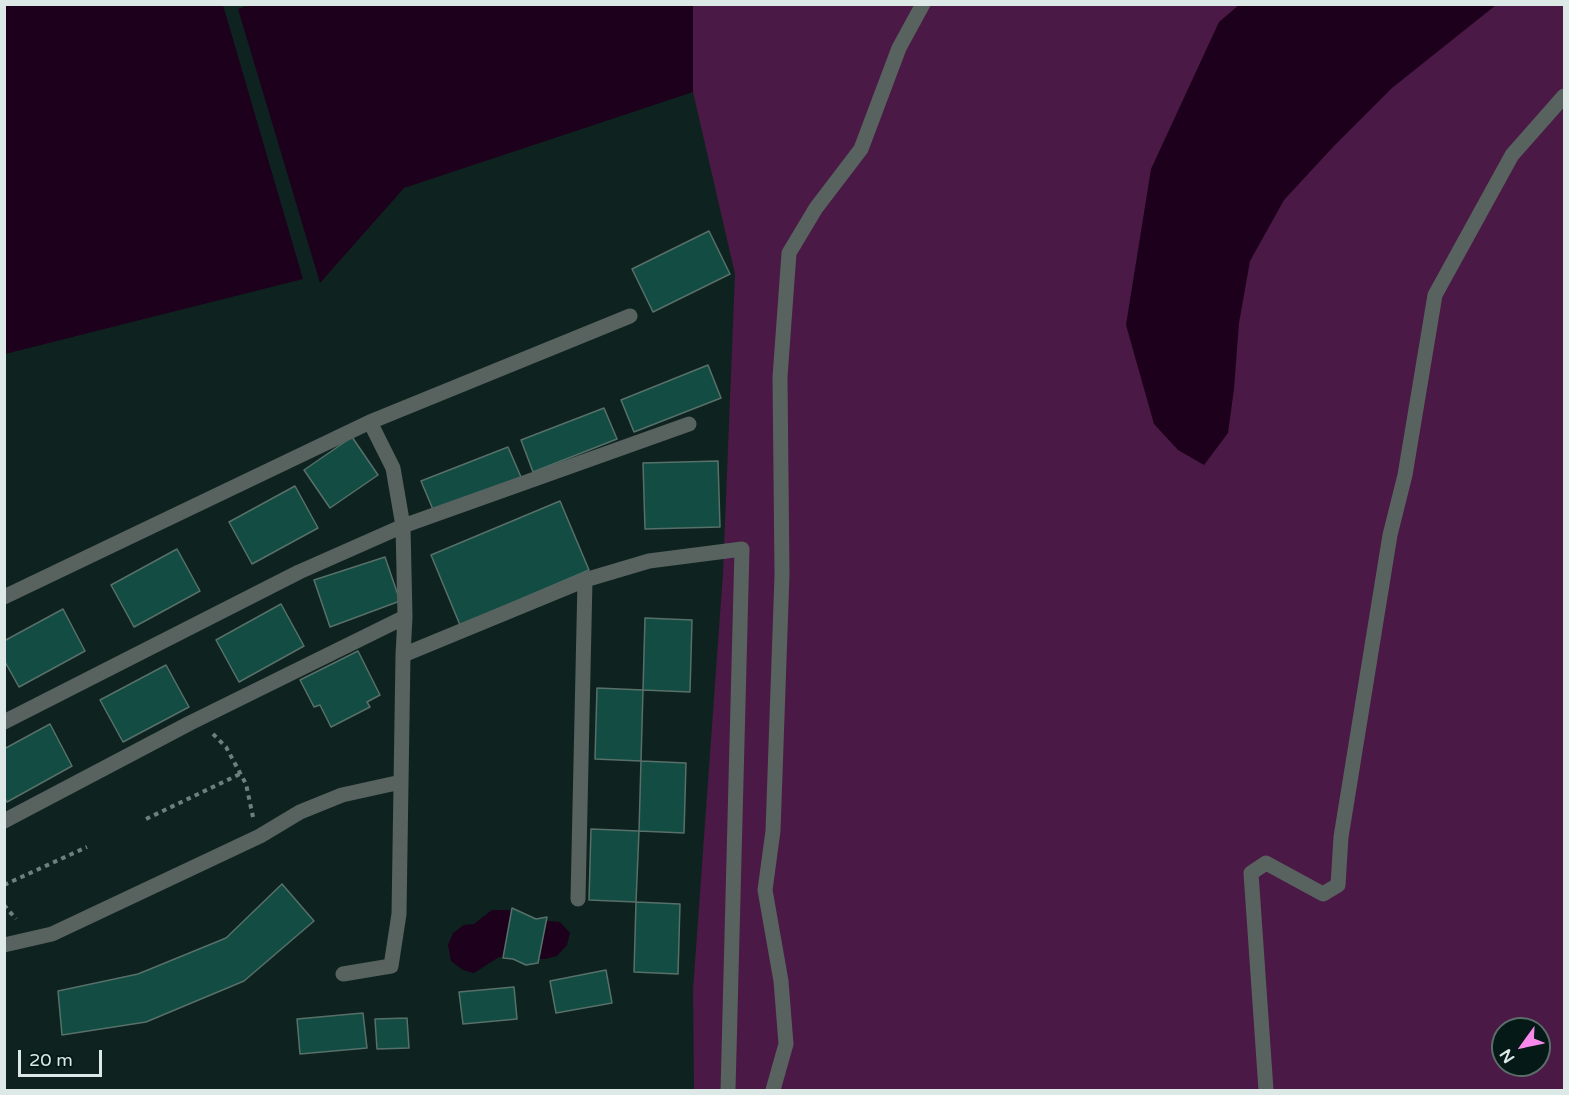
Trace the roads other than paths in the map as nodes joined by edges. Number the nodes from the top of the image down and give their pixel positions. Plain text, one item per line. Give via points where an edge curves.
1 (923, 4) edge
2 (1564, 96) edge
3 (630, 316) dead end
4 (370, 422) junction
5 (689, 424) dead end
6 (403, 526) junction
7 (585, 579) junction
8 (4, 597) edge
9 (405, 617) junction
10 (402, 655) junction
11 (4, 722) edge
12 (401, 782) junction
13 (4, 821) edge
14 (578, 898) dead end
15 (4, 945) edge
16 (343, 975) dead end
17 (728, 1090) edge
18 (773, 1090) edge
19 (1266, 1090) edge

1 - 18 street via 899,48 861,149 816,208 789,253 780,377 782,575 773,831 765,891 781,981 786,1044
2 - 19 street via 1512,155 1435,295 1341,837 1338,885 1323,894 1266,863 1251,873
3 - 4 street
4 - 6 street via 393,468
4 - 8 street
5 - 6 street
6 - 9 street
6 - 11 street via 299,572
7 - 10 street
7 - 14 street
7 - 17 street via 649,561 742,549
9 - 10 street
9 - 13 street
10 - 12 street
12 - 15 street via 342,795 300,812 260,836 52,934
12 - 16 street via 399,914 391,966

